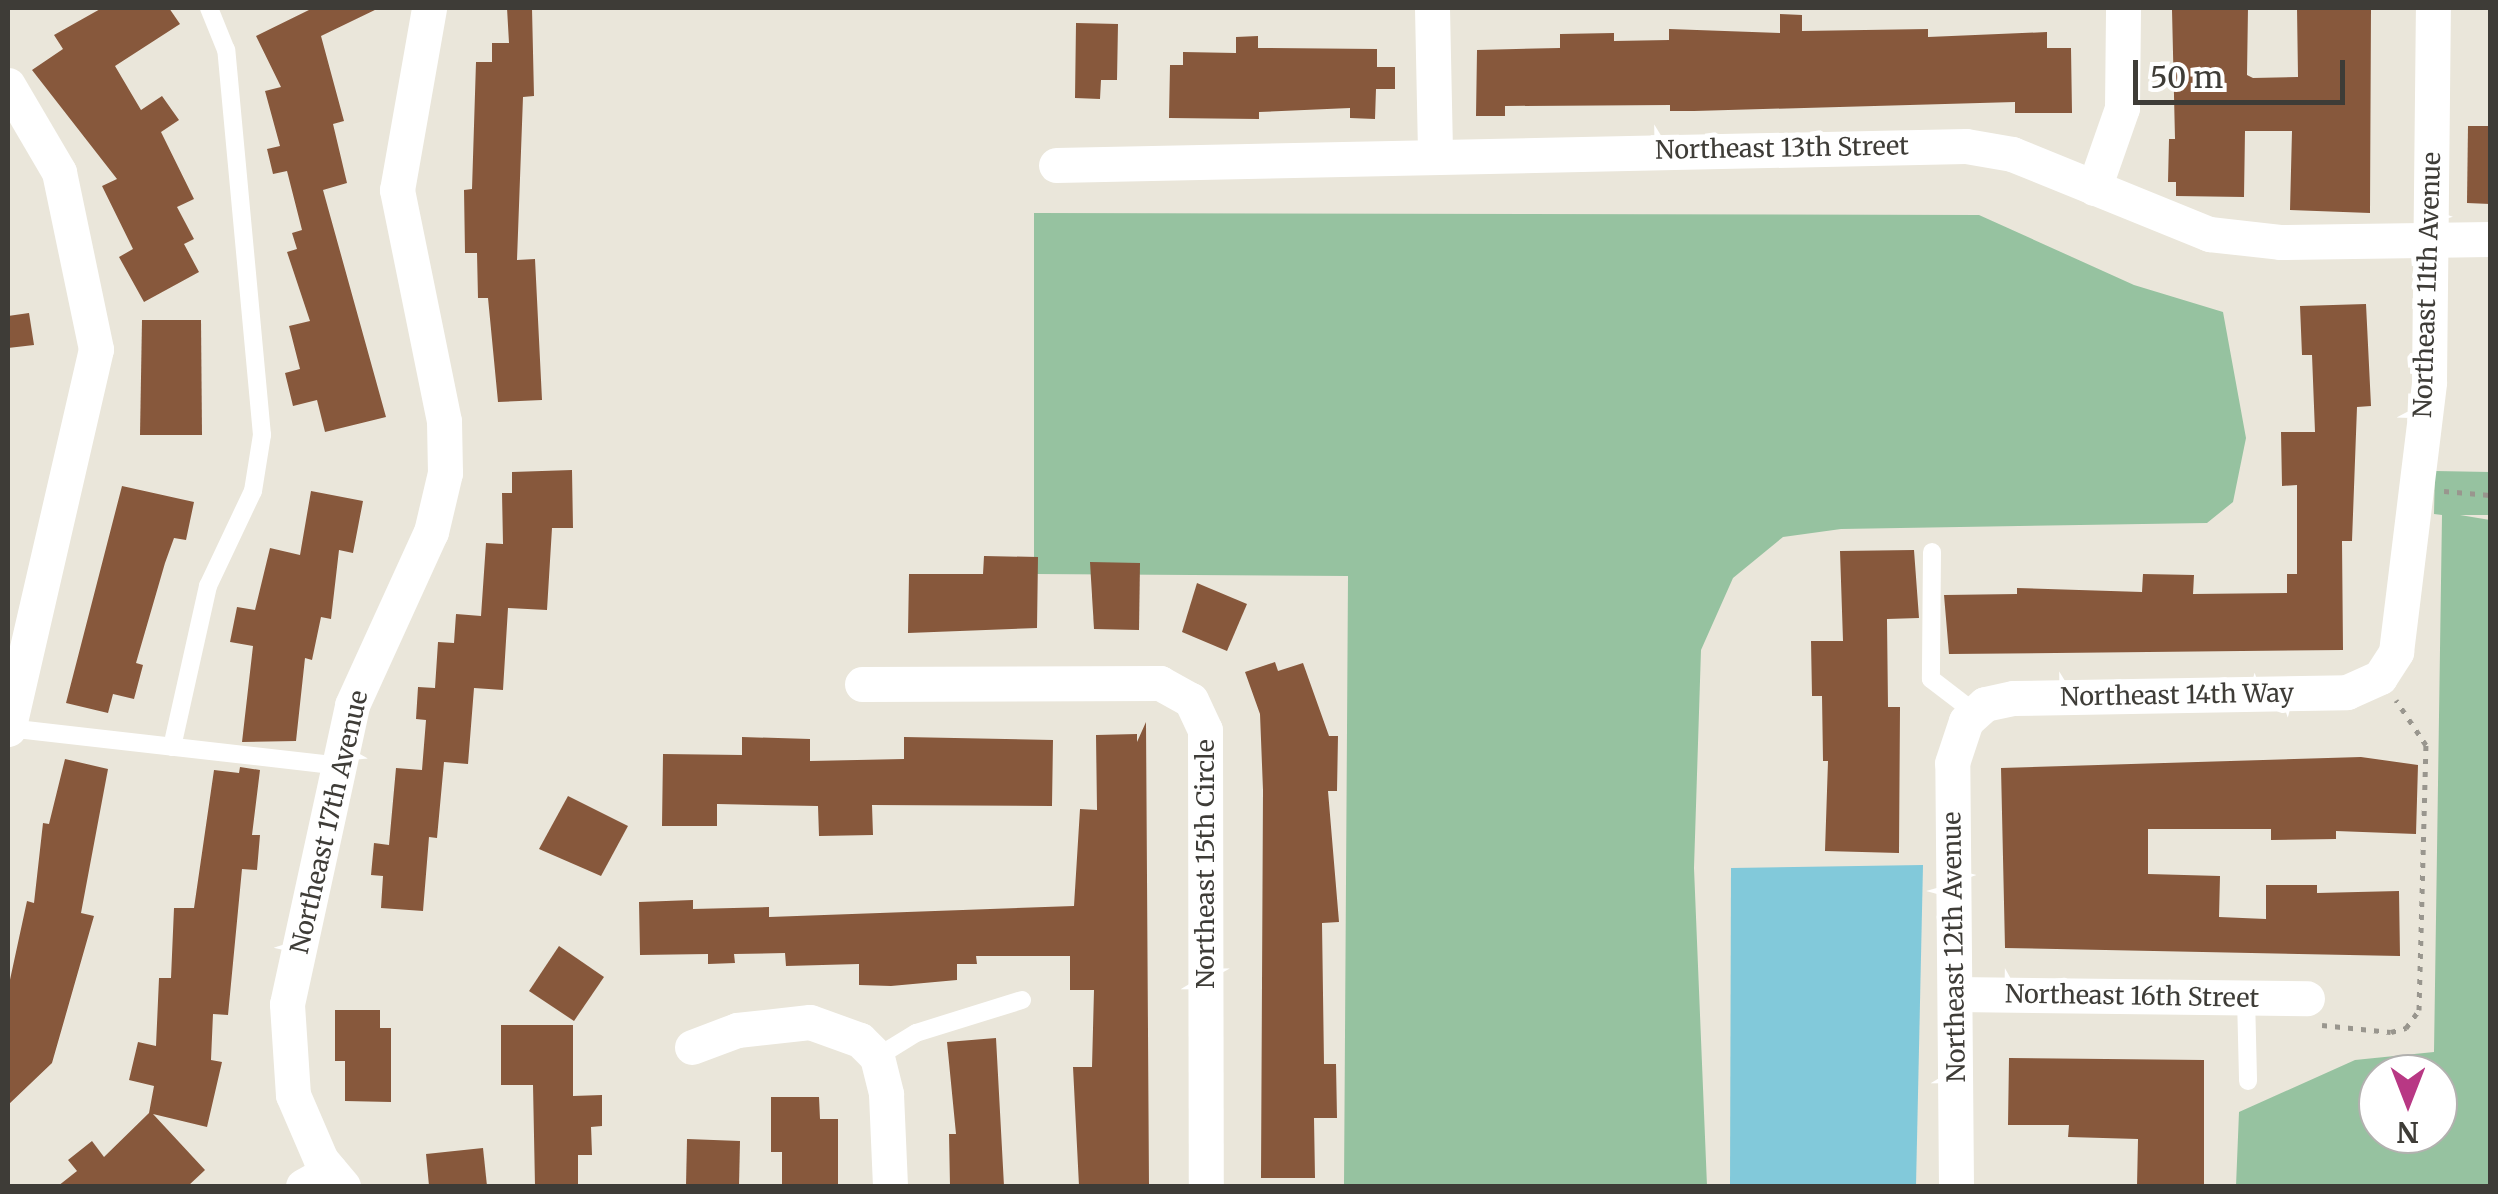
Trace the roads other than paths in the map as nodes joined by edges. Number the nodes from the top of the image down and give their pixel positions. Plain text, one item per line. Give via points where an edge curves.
1 (208, 8) edge
2 (429, 8) edge
3 (1432, 8) edge
4 (2123, 8) edge
5 (2433, 8) edge
6 (8, 85) edge
7 (1435, 152) junction
8 (1056, 165) dead end
9 (2094, 188) junction
10 (2431, 238) junction
11 (2490, 239) edge
12 (1932, 552) dead end
13 (2380, 677) joint
14 (862, 684) dead end
15 (1974, 712) junction
16 (8, 728) edge
17 (172, 747) junction
18 (339, 766) junction
19 (1956, 994) junction
20 (2246, 997) junction
21 (2307, 998) road end
22 (1022, 1000) dead end
23 (692, 1047) dead end
24 (877, 1056) junction
25 (2248, 1081) dead end
26 (325, 1182) edge
27 (890, 1186) edge
28 (1206, 1186) edge
29 (1956, 1186) edge

1 - 17 lane via 226,50 262,450 253,491 208,586
2 - 18 street, Northeast 17th Avenue via 397,190 444,420 445,473 431,532 352,705
3 - 7 street
4 - 9 street via 2122,108
5 - 10 street, Northeast 11th Avenue
6 - 16 street via 59,172 96,349
7 - 8 street, Northeast 13th Street
7 - 9 street, Northeast 13th Street via 1966,146 2012,154
9 - 10 street, Northeast 13th Street via 2178,225 2244,240
10 - 11 street, Northeast 13th Street
10 - 13 street, Northeast 11th Avenue via 2429,382 2396,652
12 - 15 lane via 1931,679
13 - 15 street, Northeast 14th Way via 2347,692 2013,698
14 - 28 street, Northeast 15th Circle via 1160,682 1191,700 1205,730
15 - 19 street, Northeast 12th Avenue via 1960,731 1952,763
16 - 17 lane
17 - 18 lane
18 - 26 street, Northeast 17th Avenue via 287,1004 293,1096
19 - 20 street, Northeast 16th Street
19 - 29 street, Northeast 12th Avenue
20 - 21 street, Northeast 16th Street
20 - 25 lane
22 - 24 lane via 916,1033
23 - 24 street via 736,1030 810,1022 847,1032
24 - 27 street via 886,1094

